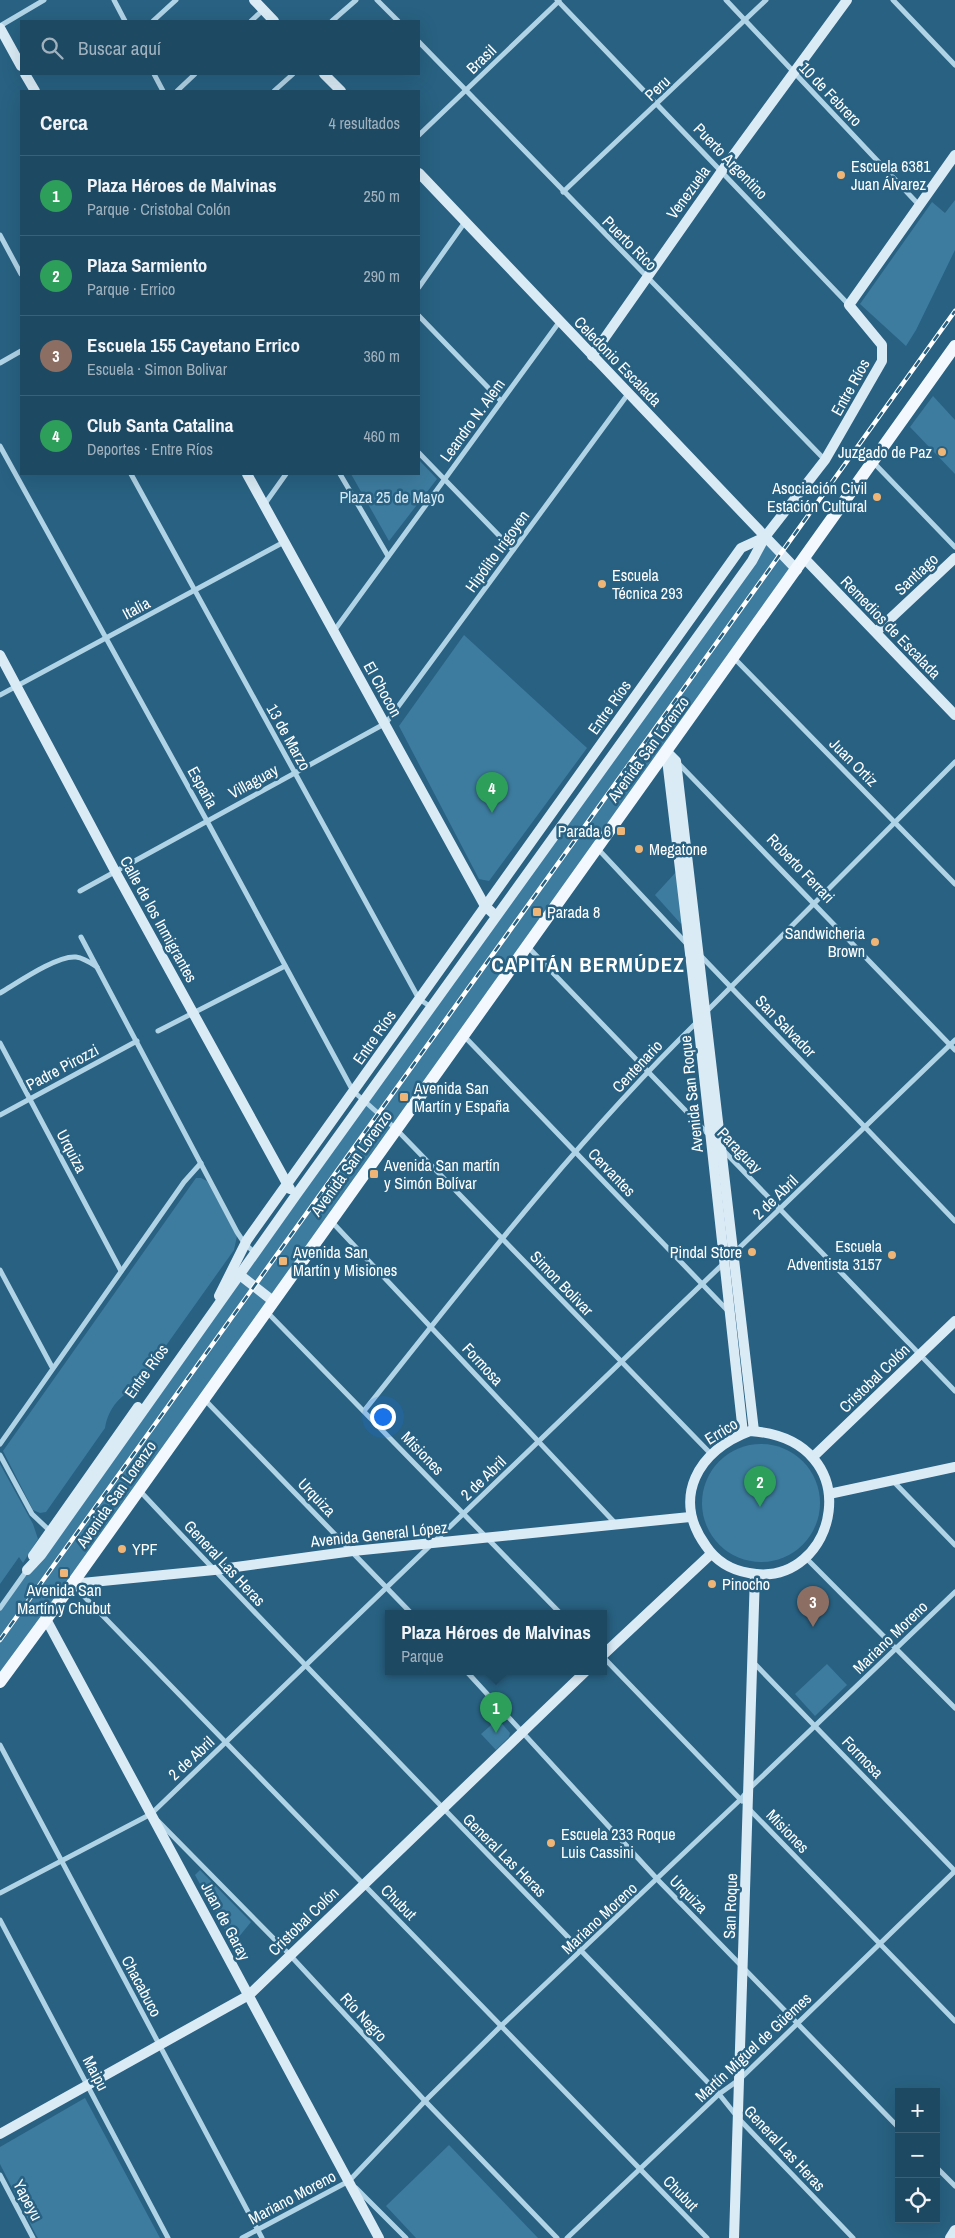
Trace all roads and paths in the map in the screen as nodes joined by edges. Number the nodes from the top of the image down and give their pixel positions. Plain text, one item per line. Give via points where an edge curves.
1 (44, 0) edge
2 (114, 0) edge
3 (176, 0) edge
4 (254, 0) edge
5 (356, 0) edge
6 (377, 0) edge
7 (726, 0) edge
8 (766, 0) edge
9 (847, 0) edge
10 (893, 0) edge
11 (559, 1) edge
12 (263, 10) junction
13 (124, 20) edge
14 (154, 20) edge
15 (252, 20) edge
16 (273, 20) edge
17 (333, 20) edge
18 (397, 20) edge
19 (745, 20) junction
20 (0, 27) edge
21 (420, 43) edge
22 (20, 64) edge
23 (955, 65) edge
24 (794, 73) junction
25 (26, 75) edge
26 (155, 75) edge
27 (194, 75) edge
28 (292, 75) edge
29 (325, 75) edge
30 (34, 90) edge
31 (162, 90) edge
32 (178, 90) edge
33 (275, 90) edge
34 (340, 90) edge
35 (467, 90) junction
36 (656, 106) junction
37 (420, 134) edge
38 (955, 155) edge
39 (721, 172) junction
40 (420, 174) edge
41 (563, 192) junction
42 (919, 204) junction
43 (465, 222) junction
44 (0, 236) edge
45 (20, 272) edge
46 (646, 277) junction
47 (420, 286) edge
48 (849, 304) junction
49 (420, 317) edge
50 (560, 321) junction
51 (882, 345) joint
52 (20, 352) edge
53 (953, 354) edge
54 (592, 356) junction
55 (0, 363) edge
56 (628, 394) junction
57 (501, 401) junction
58 (0, 446) edge
59 (420, 453) edge
60 (825, 460) junction
61 (874, 463) junction
62 (132, 475) edge
63 (248, 475) edge
64 (285, 475) edge
65 (341, 475) edge
66 (444, 479) junction
67 (264, 505) junction
68 (765, 537) junction
69 (284, 542) junction
70 (955, 547) edge
71 (513, 550) junction
72 (388, 556) junction
73 (955, 558) edge
74 (805, 559) junction
75 (797, 570) junction
76 (194, 591) junction
77 (334, 631) junction
78 (876, 632) junction
79 (107, 638) junction
80 (0, 655) edge
81 (734, 658) junction
82 (657, 665) junction
83 (670, 675) junction
84 (17, 685) junction
85 (0, 695) edge
86 (955, 715) edge
87 (386, 723) junction
88 (666, 751) junction
89 (676, 760) junction
90 (588, 762) junction
91 (955, 762) edge
92 (601, 771) junction
93 (295, 773) junction
94 (207, 821) junction
95 (895, 822) junction
96 (597, 848) junction
97 (116, 871) junction
98 (955, 884) edge
99 (80, 890) dead end
100 (814, 904) junction
101 (485, 906) junction
102 (496, 916) junction
103 (81, 937) dead end
104 (689, 945) junction
105 (528, 947) junction
106 (698, 953) junction
107 (285, 966) junction
108 (98, 967) junction
109 (731, 987) junction
110 (0, 993) edge
111 (419, 999) junction
112 (431, 1007) junction
113 (194, 1013) junction
114 (702, 1017) junction
115 (158, 1031) dead end
116 (464, 1036) junction
117 (955, 1040) edge
118 (136, 1041) junction
119 (0, 1043) edge
120 (950, 1045) junction
121 (955, 1050) edge
122 (647, 1071) junction
123 (353, 1091) junction
124 (30, 1099) junction
125 (363, 1102) junction
126 (0, 1115) edge
127 (865, 1127) junction
128 (397, 1130) junction
129 (710, 1136) junction
130 (721, 1148) junction
131 (576, 1153) junction
132 (201, 1163) junction
133 (287, 1184) junction
134 (296, 1195) junction
135 (780, 1209) junction
136 (330, 1220) junction
137 (955, 1221) edge
138 (503, 1240) junction
139 (245, 1244) junction
140 (255, 1253) junction
141 (734, 1254) junction
142 (725, 1262) junction
143 (0, 1270) edge
144 (121, 1271) junction
145 (237, 1272) junction
146 (702, 1284) junction
147 (269, 1306) junction
148 (731, 1314) junction
149 (955, 1321) edge
150 (742, 1326) junction
151 (431, 1327) junction
152 (920, 1354) junction
153 (621, 1362) junction
154 (52, 1368) junction
155 (955, 1391) edge
156 (203, 1399) junction
157 (364, 1411) junction
158 (754, 1431) junction
159 (743, 1433) junction
160 (538, 1442) junction
161 (0, 1444) edge
162 (710, 1453) junction
163 (0, 1455) edge
164 (814, 1456) junction
165 (955, 1467) edge
166 (892, 1479) junction
167 (139, 1490) junction
168 (829, 1494) junction
169 (464, 1514) junction
170 (690, 1518) junction
171 (618, 1526) junction
172 (52, 1533) junction
173 (487, 1538) junction
174 (432, 1544) junction
175 (955, 1545) edge
176 (353, 1551) junction
177 (711, 1554) junction
178 (805, 1557) junction
179 (27, 1570) joint
180 (214, 1570) junction
181 (756, 1574) junction
182 (72, 1584) junction
183 (387, 1588) junction
184 (955, 1592) edge
185 (0, 1608) edge
186 (408, 1610) edge
187 (557, 1610) edge
188 (46, 1619) junction
189 (897, 1648) junction
190 (607, 1651) edge
191 (607, 1661) edge
192 (753, 1662) junction
193 (306, 1666) junction
194 (470, 1675) edge
195 (582, 1675) edge
196 (0, 1682) edge
197 (955, 1708) edge
198 (816, 1726) junction
199 (523, 1731) junction
200 (226, 1742) junction
201 (0, 1745) edge
202 (749, 1789) junction
203 (741, 1799) junction
204 (748, 1807) junction
205 (442, 1808) junction
206 (151, 1814) junction
207 (62, 1861) junction
208 (955, 1871) edge
209 (658, 1880) junction
210 (363, 1883) junction
211 (0, 1893) edge
212 (0, 1920) edge
213 (880, 1944) junction
214 (582, 1951) junction
215 (289, 1954) junction
216 (743, 1966) junction
217 (249, 1995) junction
218 (955, 2021) edge
219 (798, 2024) junction
220 (502, 2025) junction
221 (159, 2045) junction
222 (740, 2079) junction
223 (88, 2085) junction
224 (719, 2094) junction
225 (425, 2101) junction
226 (739, 2119) junction
227 (895, 2124) edge
228 (0, 2134) edge
229 (642, 2170) junction
230 (940, 2171) edge
231 (0, 2174) edge
232 (349, 2181) junction
233 (955, 2186) edge
234 (258, 2230) junction
235 (955, 2230) edge
236 (33, 2238) edge
237 (168, 2238) edge
238 (242, 2238) edge
239 (262, 2238) edge
240 (380, 2238) edge
241 (406, 2238) edge
242 (557, 2238) edge
243 (567, 2238) edge
244 (707, 2238) edge
245 (734, 2238) edge
246 (853, 2238) edge
247 (950, 2238) edge

1 - 20 street
2 - 13 street
3 - 14 street
4 - 12 street
5 - 17 street
6 - 18 street
7 - 19 street, 10 de Febrero
8 - 19 street, Peru
9 - 24 street, Venezuela
10 - 23 street
11 - 35 street, Brasil
11 - 36 street, Puerto Argentino
12 - 15 street
12 - 16 street
19 - 24 street, 10 de Febrero
19 - 36 street, Peru
20 - 22 street
21 - 35 street, Puerto Rico
24 - 39 street, Venezuela
24 - 42 street, 10 de Febrero
25 - 30 street
26 - 31 street
27 - 32 street
28 - 33 street
29 - 34 street
35 - 37 street, Brasil
35 - 41 street, Puerto Rico
36 - 39 street, Puerto Argentino
36 - 41 street, Peru
38 - 42 street
39 - 46 street, Venezuela
39 - 48 street, Puerto Argentino
40 - 43 street, Celedonio Escalada
41 - 46 street, Puerto Rico
42 - 48 street
43 - 47 street
43 - 50 street, Celedonio Escalada
44 - 45 street
46 - 54 street, Venezuela
46 - 60 street, Puerto Rico
48 - 51 street, Puerto Argentino
49 - 57 street
50 - 54 street, Celedonio Escalada
50 - 57 street, Leandro N. Alem
51 - 60 street, Entre Ríos via 882,361
52 - 55 street
53 - 61 main road, Avenida San Lorenzo
54 - 56 street, Celedonio Escalada
56 - 68 street, Celedonio Escalada
56 - 71 street, Hipólito Irigoyen
57 - 66 street, Leandro N. Alem
58 - 79 street, España
59 - 66 street
60 - 68 street, Entre Ríos
61 - 70 street
61 - 74 main road, Avenida San Lorenzo
62 - 76 street, 13 de Marzo
63 - 67 street, El Chocon
64 - 67 street
65 - 72 street
66 - 71 street
66 - 72 street, Leandro N. Alem
67 - 69 street, El Chocon
68 - 75 street, Celedonio Escalada
68 - 82 street, Entre Ríos via 741,548
68 - 83 street, Entre Ríos via 752,561
69 - 76 street, Italia
69 - 77 street, El Chocon
71 - 87 street, Hipólito Irigoyen
72 - 77 street, Leandro N. Alem
73 - 78 street, Santiago
74 - 75 main road, Avenida San Lorenzo
74 - 78 street, Remedios de Escalada
75 - 81 main road, Avenida San Lorenzo
76 - 79 street, Italia
76 - 93 street, 13 de Marzo
77 - 87 street, El Chocon
78 - 86 street, Remedios de Escalada
79 - 84 street, Italia
79 - 94 street, España
80 - 84 street, Calle de los Inmigrantes
81 - 88 main road, Avenida San Lorenzo
81 - 95 street, Juan Ortiz
82 - 83 street
82 - 90 street, Entre Ríos
83 - 92 street, Entre Ríos
84 - 85 street, Italia
84 - 97 street, Calle de los Inmigrantes
87 - 93 street, Villaguay
87 - 101 street, El Chocon
88 - 89 street, Roberto Ferrari
88 - 96 main road, Avenida San Lorenzo
88 - 104 street, Avenida San Roque
89 - 100 street, Roberto Ferrari
89 - 106 street, Avenida San Roque
90 - 92 street
90 - 101 street, Entre Ríos
91 - 95 street, Centenario
92 - 102 street, Entre Ríos
93 - 94 street, Villaguay
93 - 111 street, 13 de Marzo
94 - 97 street, Villaguay
94 - 107 street, España
95 - 98 street, Juan Ortiz
95 - 100 street, Centenario
96 - 104 street, San Salvador
96 - 105 main road, Avenida San Lorenzo
97 - 99 street, Villaguay
97 - 113 street, Calle de los Inmigrantes
100 - 109 street, Centenario
100 - 120 street, Roberto Ferrari
101 - 102 street, El Chocon
101 - 111 street, Entre Ríos
102 - 112 street, Entre Ríos
103 - 108 street
104 - 106 street, San Salvador
104 - 114 street, Avenida San Roque
105 - 116 main road, Avenida San Lorenzo
105 - 122 street, Paraguay
106 - 109 street, San Salvador
106 - 114 street, Avenida San Roque
107 - 113 street
107 - 123 street, España
108 - 110 street via 74,957 62,959
108 - 118 street
109 - 114 street, Centenario
109 - 127 street, San Salvador
111 - 112 street, 13 de Marzo
111 - 123 street, Entre Ríos
112 - 125 street, Entre Ríos
113 - 115 street
113 - 133 street, Calle de los Inmigrantes
114 - 122 street, Centenario
114 - 129 street, Avenida San Roque
114 - 130 street, Avenida San Roque
116 - 128 main road, Avenida San Lorenzo
116 - 131 street, Cervantes
117 - 120 street, 2 de Abril
118 - 124 street, Padre Pirozzi
118 - 132 street
119 - 124 street, Urquiza
120 - 121 street, Roberto Ferrari
120 - 127 street, 2 de Abril
122 - 129 street, Paraguay
122 - 131 street, Centenario
123 - 125 street, España
123 - 133 street, Entre Ríos
124 - 126 street, Padre Pirozzi
124 - 144 street, Urquiza
125 - 128 street, España
125 - 134 street, Entre Ríos
127 - 135 street, 2 de Abril
127 - 137 street, San Salvador
128 - 136 main road, Avenida San Lorenzo
128 - 138 street, Simon Bolivar
129 - 130 street, Paraguay
129 - 142 street, Avenida San Roque
130 - 135 street, Paraguay
130 - 141 street, Avenida San Roque
131 - 138 street, Centenario
131 - 146 street, Cervantes
132 - 139 street
132 - 144 street
133 - 134 street, Calle de los Inmigrantes
133 - 139 street, Entre Ríos
134 - 140 street, Entre Ríos
135 - 141 street, 2 de Abril
135 - 152 street, Paraguay
136 - 147 main road, Avenida San Lorenzo
136 - 151 street, Formosa
138 - 151 street, Centenario
138 - 153 street, Simon Bolivar
139 - 140 street
139 - 145 street, Entre Ríos
140 - 145 street, Entre Ríos
141 - 142 street, 2 de Abril
141 - 150 street, Avenida San Roque
142 - 146 street, 2 de Abril
142 - 148 street, Avenida San Roque
143 - 154 street
144 - 154 street
145 - 147 street
145 - 172 street, Entre Ríos
146 - 148 street, Cervantes
146 - 153 street, 2 de Abril
147 - 156 main road, Avenida San Lorenzo
147 - 157 street, Misiones
148 - 150 street, Cervantes
148 - 159 street, Avenida San Roque
149 - 152 street, Cristobal Colón
150 - 158 street, Avenida San Roque
151 - 157 street, Centenario
151 - 160 street, Formosa
152 - 155 street, Paraguay
152 - 164 street, Cristobal Colón
153 - 160 street, 2 de Abril
153 - 162 street, Simon Bolivar
154 - 161 street
156 - 167 main road, Avenida San Lorenzo
156 - 176 street, Urquiza
157 - 169 street, Misiones
158 - 159 street, Errico
158 - 164 street, Errico via 792,1441
159 - 162 street, Errico
160 - 169 street, 2 de Abril
160 - 171 street, Formosa
162 - 170 street, Errico via 695,1477 690,1497
163 - 172 street via 32,1514
164 - 168 street, Errico
165 - 166 street
166 - 168 street
166 - 175 street
167 - 180 street, General Las Heras
167 - 182 main road, Avenida San Lorenzo
168 - 178 street, Errico via 828,1519 820,1541
169 - 173 street, Misiones
169 - 174 street, 2 de Abril
170 - 171 street, Avenida General López
170 - 177 street, Errico
171 - 173 street, Avenida General López
172 - 179 street, Entre Ríos via 37,1562
173 - 174 street, Avenida General López
173 - 187 street, Misiones
174 - 176 street, Avenida General López
174 - 183 street, 2 de Abril
176 - 180 street, Avenida General López
176 - 183 street, Urquiza
177 - 181 street, Errico via 739,1572
177 - 190 street
178 - 181 street, Errico via 780,1571
178 - 189 street
179 - 185 street, Entre Ríos
180 - 182 street, Avenida General López
180 - 193 street, General Las Heras
181 - 192 street, San Roque
182 - 188 main road, Avenida San Lorenzo
182 - 200 street, Chubut
183 - 186 street, Urquiza
183 - 193 street, 2 de Abril
184 - 189 street, Mariano Moreno
188 - 196 main road, Avenida San Lorenzo
188 - 206 street, Juan de Garay
189 - 197 street
189 - 198 street, Mariano Moreno
191 - 203 street, Misiones
192 - 198 street, Formosa
192 - 202 street, San Roque
193 - 200 street, 2 de Abril
193 - 205 street, General Las Heras
194 - 199 street, Urquiza
195 - 199 street, Cristobal Colón
198 - 202 street, Mariano Moreno
198 - 208 street, Formosa
199 - 205 street, Cristobal Colón
199 - 209 street, Urquiza
200 - 206 street, 2 de Abril
200 - 210 street, Chubut
201 - 207 street, Chacabuco
202 - 203 street, Mariano Moreno
202 - 204 street, San Roque
203 - 204 street, Misiones
203 - 209 street, Mariano Moreno
204 - 213 street, Misiones
204 - 216 street, San Roque
205 - 210 street, Cristobal Colón
205 - 214 street, General Las Heras
206 - 207 street, 2 de Abril
206 - 215 street, Río Negro
206 - 217 street, Juan de Garay
207 - 211 street, 2 de Abril
207 - 221 street, Chacabuco
208 - 213 street, Martín Miguel de Güemes
209 - 214 street, Mariano Moreno
209 - 216 street, Urquiza
210 - 215 street, Cristobal Colón
210 - 220 street, Chubut
212 - 223 street, Maipu
213 - 218 street, Misiones
213 - 219 street, Martín Miguel de Güemes
214 - 220 street, Mariano Moreno
214 - 224 street, General Las Heras
215 - 217 street, Cristobal Colón
215 - 225 street, Río Negro
216 - 219 street, Urquiza
216 - 222 street, San Roque
217 - 221 street, Cristobal Colón
217 - 232 street, Juan de Garay
219 - 222 street, Martín Miguel de Güemes
219 - 227 street, Urquiza
220 - 225 street, Mariano Moreno
220 - 229 street, Chubut
221 - 223 street, Cristobal Colón
221 - 234 street, Chacabuco
222 - 224 street, Martín Miguel de Güemes
222 - 226 street, San Roque
223 - 228 street, Cristobal Colón
223 - 237 street, Maipu
224 - 226 street, General Las Heras
224 - 229 street, Martín Miguel de Güemes
225 - 232 street, Mariano Moreno
225 - 242 street, Río Negro
226 - 245 street, San Roque
226 - 246 street, General Las Heras
229 - 243 street, Martín Miguel de Güemes
229 - 244 street, Chubut
230 - 233 street
231 - 236 street, Yapeyu
232 - 234 street, Mariano Moreno
232 - 240 street, Juan de Garay
232 - 241 street
234 - 238 street, Mariano Moreno
234 - 239 street, Chacabuco
235 - 247 street

